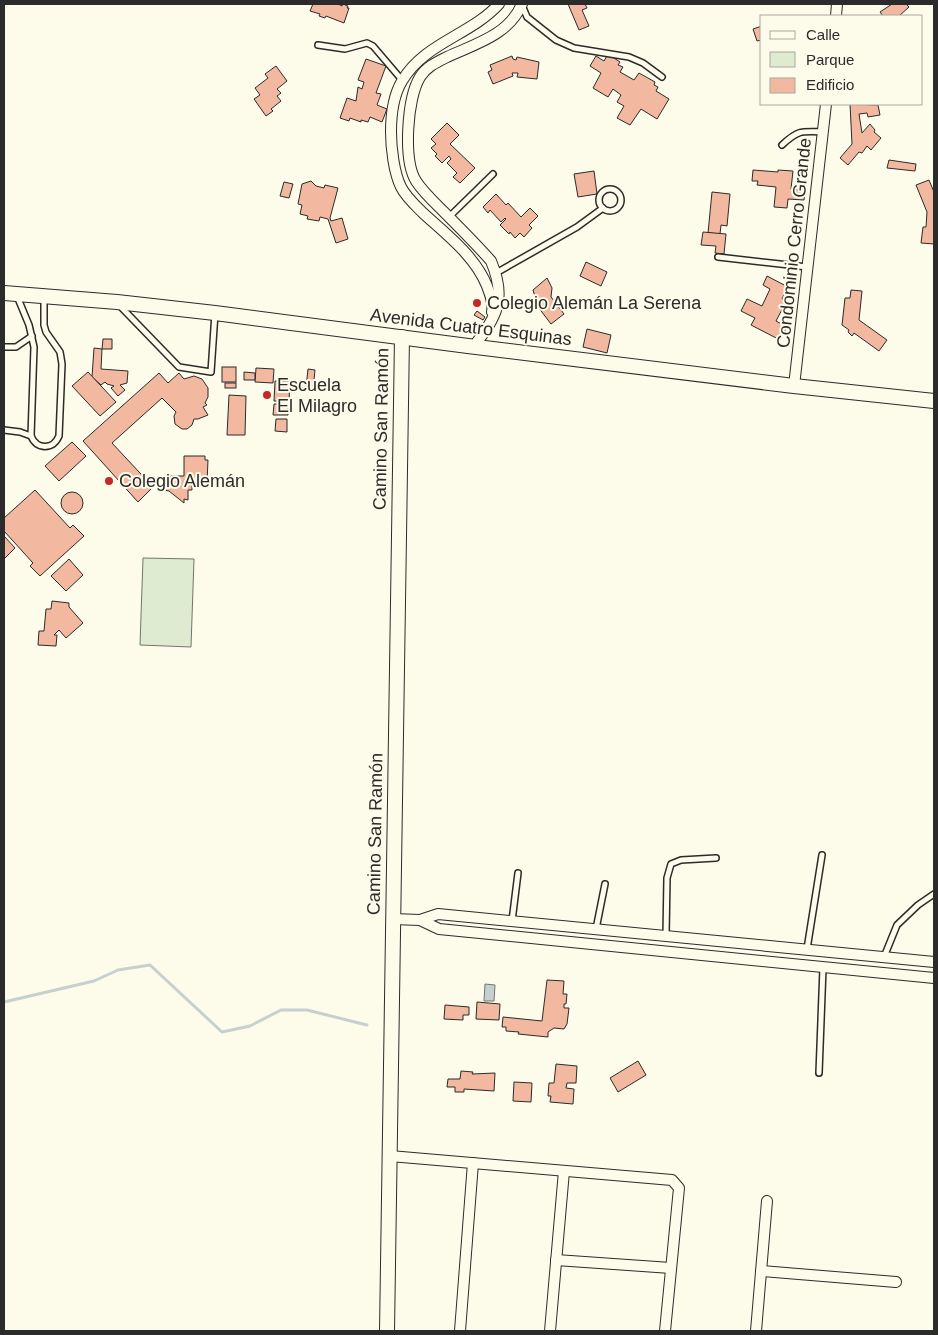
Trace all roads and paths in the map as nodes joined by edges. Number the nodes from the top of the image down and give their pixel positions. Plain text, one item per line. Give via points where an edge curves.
1 (499, 4) edge
2 (521, 4) edge
3 (318, 45) dead end
4 (662, 76) dead end
5 (402, 80) junction
6 (413, 94) junction
7 (826, 105) edge
8 (823, 132) junction
9 (782, 145) dead end
10 (493, 174) dead end
11 (603, 208) junction
12 (449, 217) junction
13 (718, 257) dead end
14 (808, 267) junction
15 (496, 273) junction
16 (9, 293) edge
17 (44, 296) junction
18 (117, 302) junction
19 (215, 313) junction
20 (32, 336) junction
21 (402, 337) junction
22 (471, 346) junction
23 (4, 347) edge
24 (794, 386) junction
25 (934, 402) edge
26 (4, 430) edge
27 (31, 436) junction
28 (822, 854) dead end
29 (716, 858) dead end
30 (518, 873) dead end
31 (605, 884) dead end
32 (934, 894) edge
33 (393, 918) junction
34 (420, 920) junction
35 (512, 921) junction
36 (596, 929) junction
37 (652, 934) junction
38 (666, 935) junction
39 (807, 949) junction
40 (650, 951) junction
41 (836, 952) junction
42 (884, 957) junction
43 (934, 962) edge
44 (823, 968) junction
45 (834, 969) junction
46 (934, 978) edge
47 (819, 1073) dead end
48 (390, 1156) junction
49 (473, 1164) junction
50 (564, 1171) junction
51 (767, 1201) dead end
52 (556, 1260) junction
53 (671, 1268) junction
54 (761, 1270) junction
55 (896, 1282) dead end
56 (387, 1331) edge
57 (460, 1331) edge
58 (550, 1331) edge
59 (665, 1331) edge
60 (756, 1331) edge

1 - 5 street via 479,22 435,46
2 - 4 lane via 527,17 556,40 574,48 629,57
2 - 6 street via 510,23 490,38 432,65 420,76
3 - 5 lane via 345,49 366,43 373,46
5 - 6 street
5 - 22 street via 391,114 391,145 400,187 481,271 493,304 486,326
6 - 12 street via 408,133 415,179
7 - 8 street, Condominio Cerro Grande
8 - 9 lane via 794,134
8 - 14 street, Condominio Cerro Grande
10 - 12 lane
11 - 11 lane via 609,211 618,208 620,198 617,192 610,189 601,194 599,202
11 - 15 lane via 577,227
12 - 15 street via 491,262
13 - 14 lane
14 - 24 street, Condominio Cerro Grande
15 - 22 street via 500,288 494,317
16 - 17 main road, Avenida Cuatro Esquinas
16 - 20 lane via 25,314
17 - 18 main road, Avenida Cuatro Esquinas
17 - 27 lane via 44,325 57,347 62,364 59,436 54,444 45,447 36,444
18 - 19 main road, Avenida Cuatro Esquinas
18 - 19 lane via 179,367 211,372
19 - 21 main road, Avenida Cuatro Esquinas
20 - 23 lane via 16,347
20 - 27 lane
21 - 22 main road, Avenida Cuatro Esquinas
21 - 33 main road, Camino San Ramón
22 - 24 main road, Avenida Cuatro Esquinas
24 - 25 main road, Avenida Cuatro Esquinas
26 - 27 lane
28 - 39 lane
29 - 38 lane via 681,860 671,864 667,878
30 - 35 lane
31 - 36 lane
32 - 42 lane via 897,925
33 - 34 street
33 - 48 main road, Camino San Ramón
34 - 35 street via 438,914
34 - 40 street via 439,929
35 - 36 street
36 - 37 street
37 - 38 street
37 - 40 street
38 - 39 street
39 - 41 street
40 - 44 street
41 - 42 street
41 - 45 street
42 - 43 street
44 - 45 street
44 - 47 lane
45 - 46 street
48 - 49 street
48 - 56 main road, Camino San Ramón
49 - 50 street
49 - 57 street
50 - 52 street
50 - 53 street via 672,1180 679,1188
51 - 54 street
52 - 53 street
52 - 58 street
53 - 59 street
54 - 55 street
54 - 60 street

